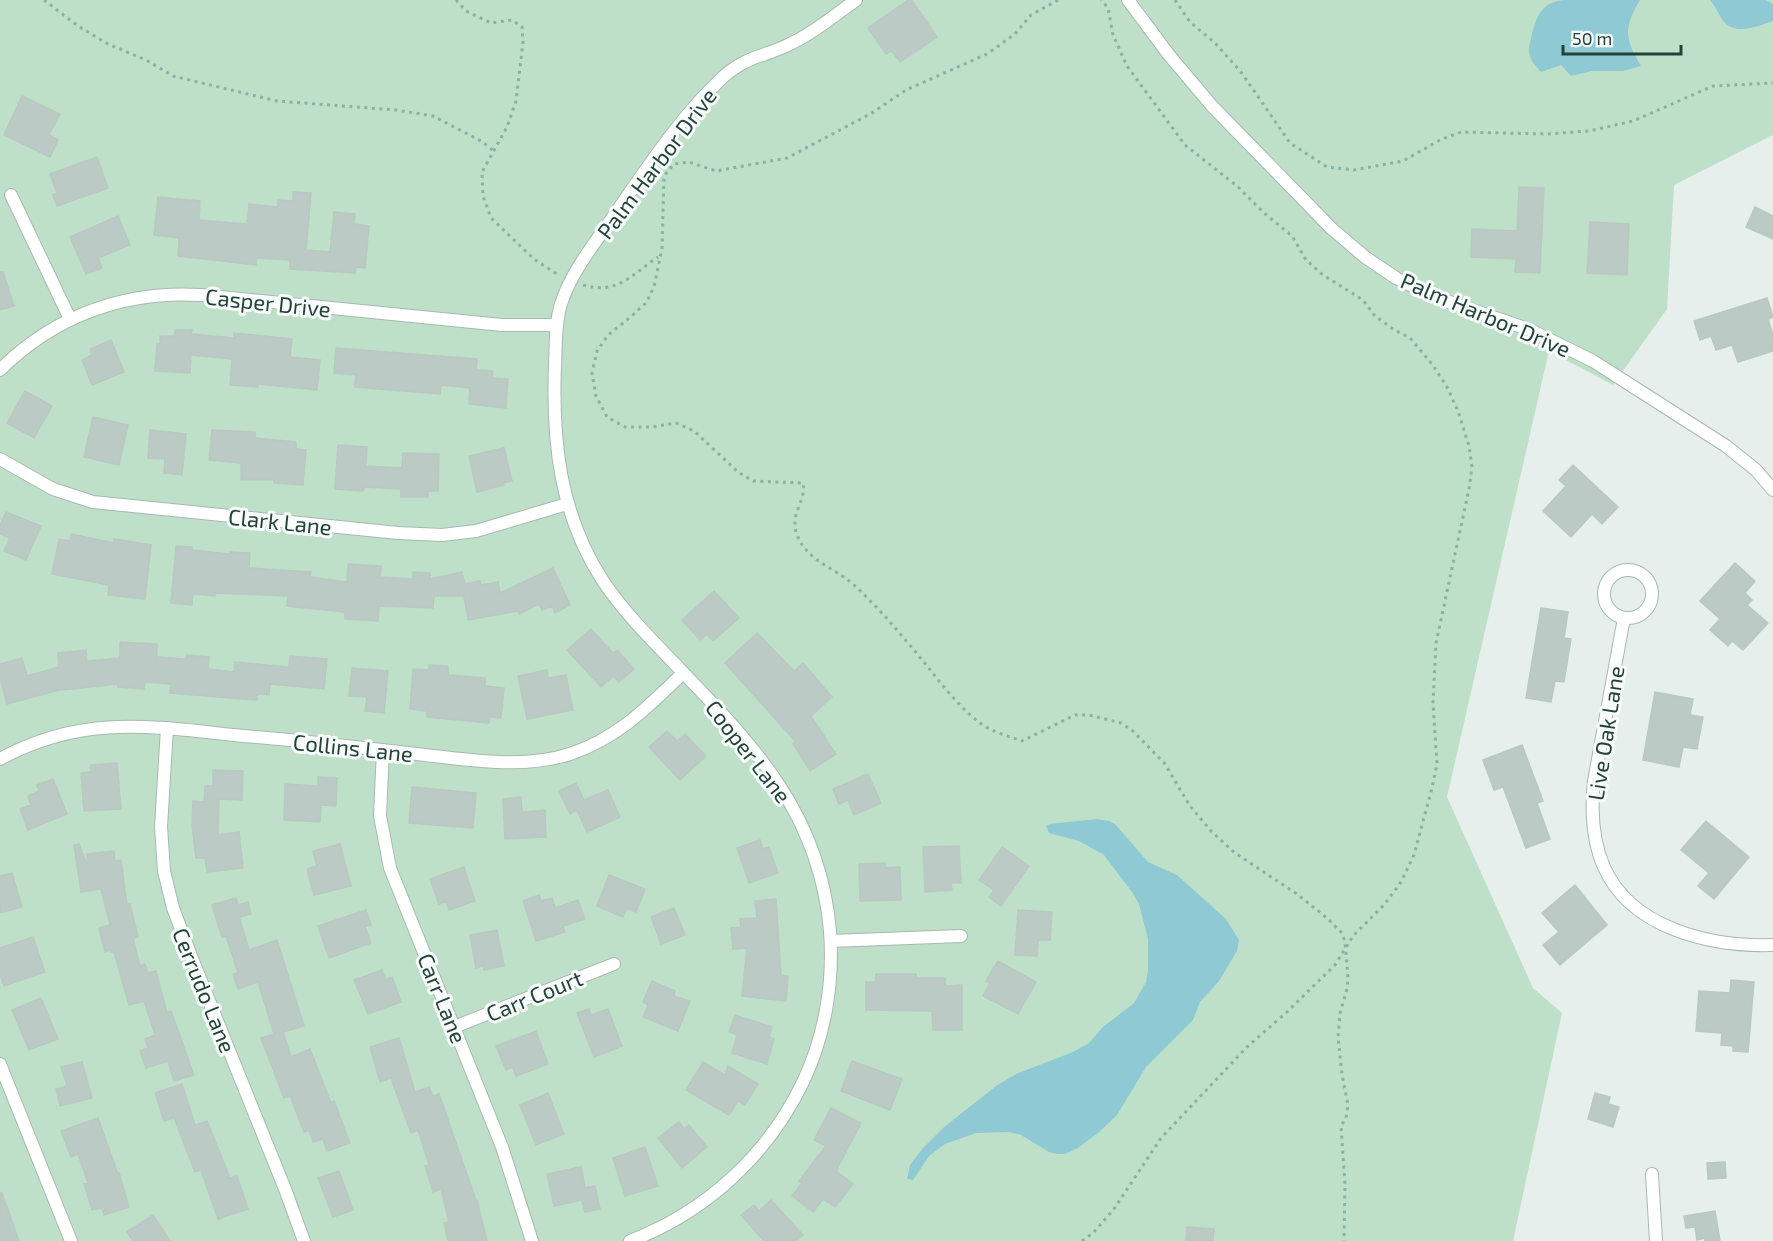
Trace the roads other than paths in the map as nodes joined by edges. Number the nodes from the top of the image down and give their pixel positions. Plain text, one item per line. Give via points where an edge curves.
1 (856, 0) edge
2 (1128, 0) edge
3 (11, 195) dead end
4 (70, 319) junction
5 (556, 325) junction
6 (0, 370) edge
7 (0, 459) edge
8 (1773, 490) edge
9 (567, 504) junction
10 (1624, 618) junction
11 (683, 673) junction
12 (168, 728) junction
13 (383, 750) junction
14 (0, 759) edge
15 (961, 936) dead end
16 (831, 941) junction
17 (1773, 945) edge
18 (614, 963) dead end
19 (454, 1027) junction
20 (0, 1064) edge
21 (1652, 1174) dead end
22 (71, 1241) edge
23 (304, 1241) edge
24 (532, 1241) edge
25 (630, 1241) edge
26 (1656, 1241) edge

1 - 5 street, Palm Harbor Drive via 798,40 740,64 713,87 676,130 610,221 571,281
2 - 8 street, Palm Harbor Drive via 1212,106 1331,228 1365,257 1432,296 1528,329 1593,361 1726,446
3 - 4 street
4 - 5 street, Casper Drive via 125,300 183,294 495,325
4 - 6 street, Casper Drive via 29,343
5 - 9 street, Cooper Lane via 555,424
7 - 9 street, Clark Lane via 53,489 93,502 398,533 468,532
9 - 11 street, Cooper Lane via 583,545 603,580
10 - 10 street via 1640,615 1653,594 1647,578 1632,570 1616,573 1605,586 1606,604
10 - 17 street, Live Oak Lane via 1592,802 1593,825 1604,867 1626,898 1670,928 1719,942
11 - 13 street, Collins Lane via 622,729 555,758 488,762
11 - 16 street, Cooper Lane via 755,751 796,811 820,872
12 - 13 street, Collins Lane
12 - 14 street, Collins Lane via 85,728 45,738
12 - 23 street, Cerrudo Lane via 160,827 171,898 189,953
13 - 19 street, Carr Lane via 380,808 385,847
15 - 16 street
16 - 25 street, Cooper Lane via 828,995 813,1057 776,1129 720,1189 671,1223
18 - 19 street, Carr Court
19 - 24 street, Carr Lane via 502,1147
20 - 22 street
21 - 26 street

